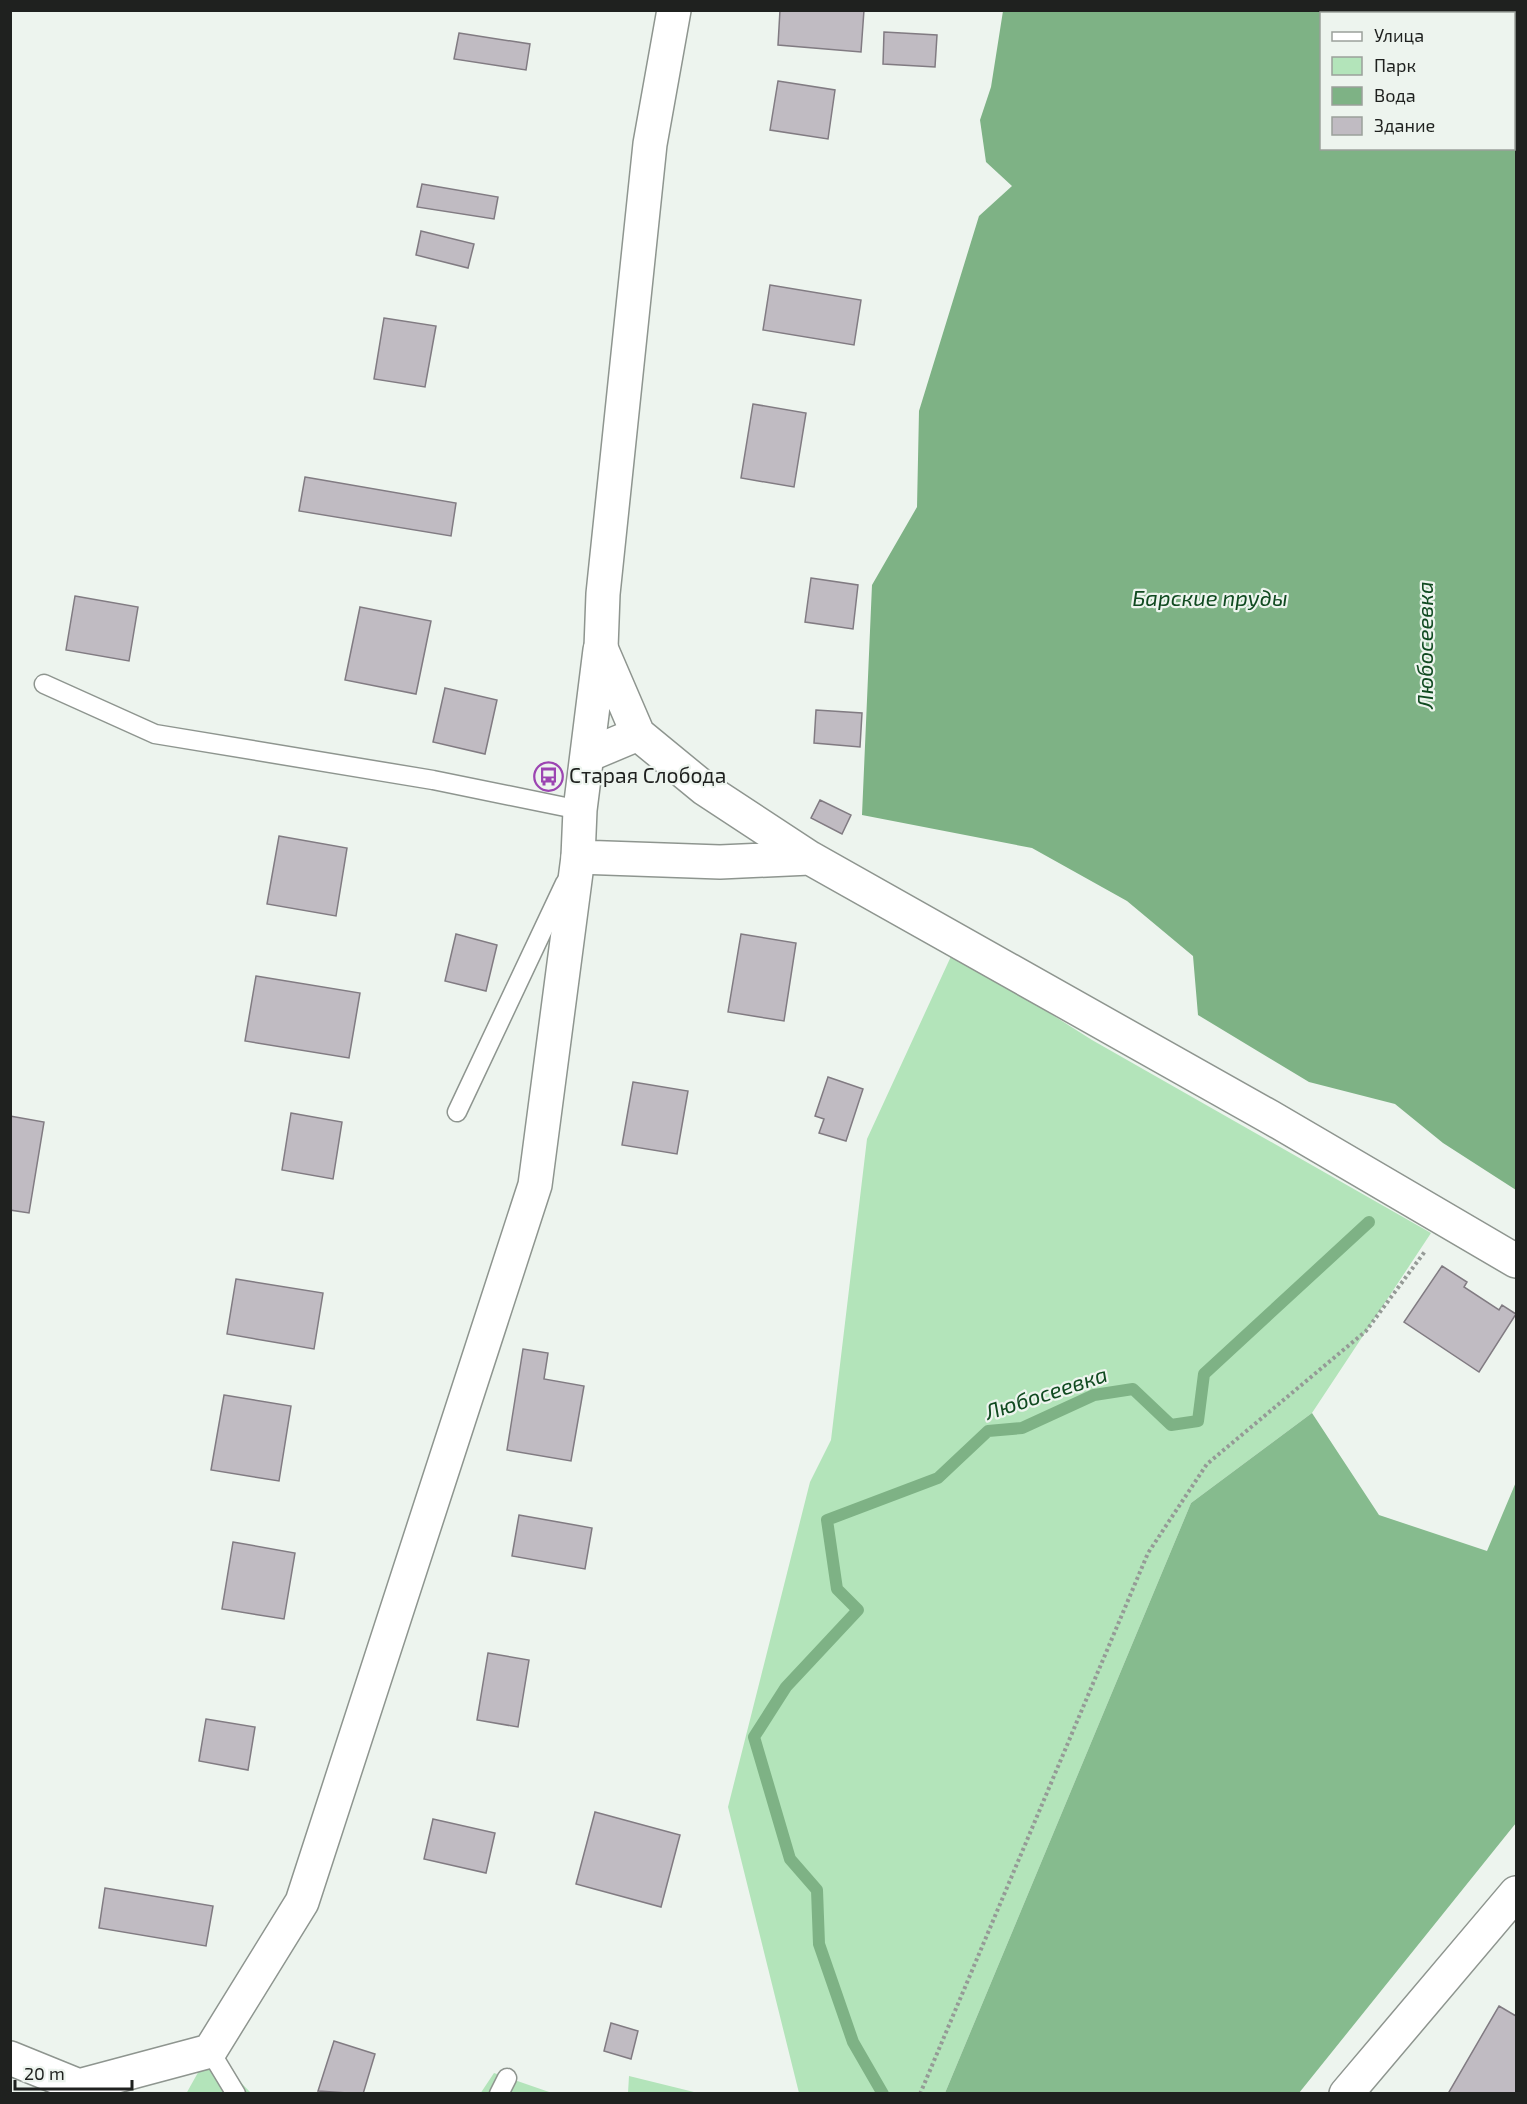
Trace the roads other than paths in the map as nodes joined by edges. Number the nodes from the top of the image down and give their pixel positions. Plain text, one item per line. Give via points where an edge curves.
1 (674, 10) edge
2 (601, 648) junction
3 (44, 684) dead end
4 (638, 734) junction
5 (588, 755) junction
6 (580, 810) junction
7 (578, 857) junction
8 (810, 858) junction
9 (457, 1112) dead end
10 (1516, 1261) edge
11 (1516, 1893) edge
12 (210, 2051) junction
13 (10, 2058) edge
14 (236, 2094) edge
15 (1346, 2094) edge

1 - 2 street via 650,144 603,594
2 - 4 street
2 - 5 street
3 - 6 lane via 155,734 433,780
4 - 5 street
4 - 8 street via 705,789
5 - 6 street
6 - 7 street
7 - 8 street via 720,861
7 - 9 lane
7 - 12 street via 535,1185 302,1902
8 - 10 street via 1270,1117
11 - 15 street
12 - 13 street via 79,2086
12 - 14 lane

